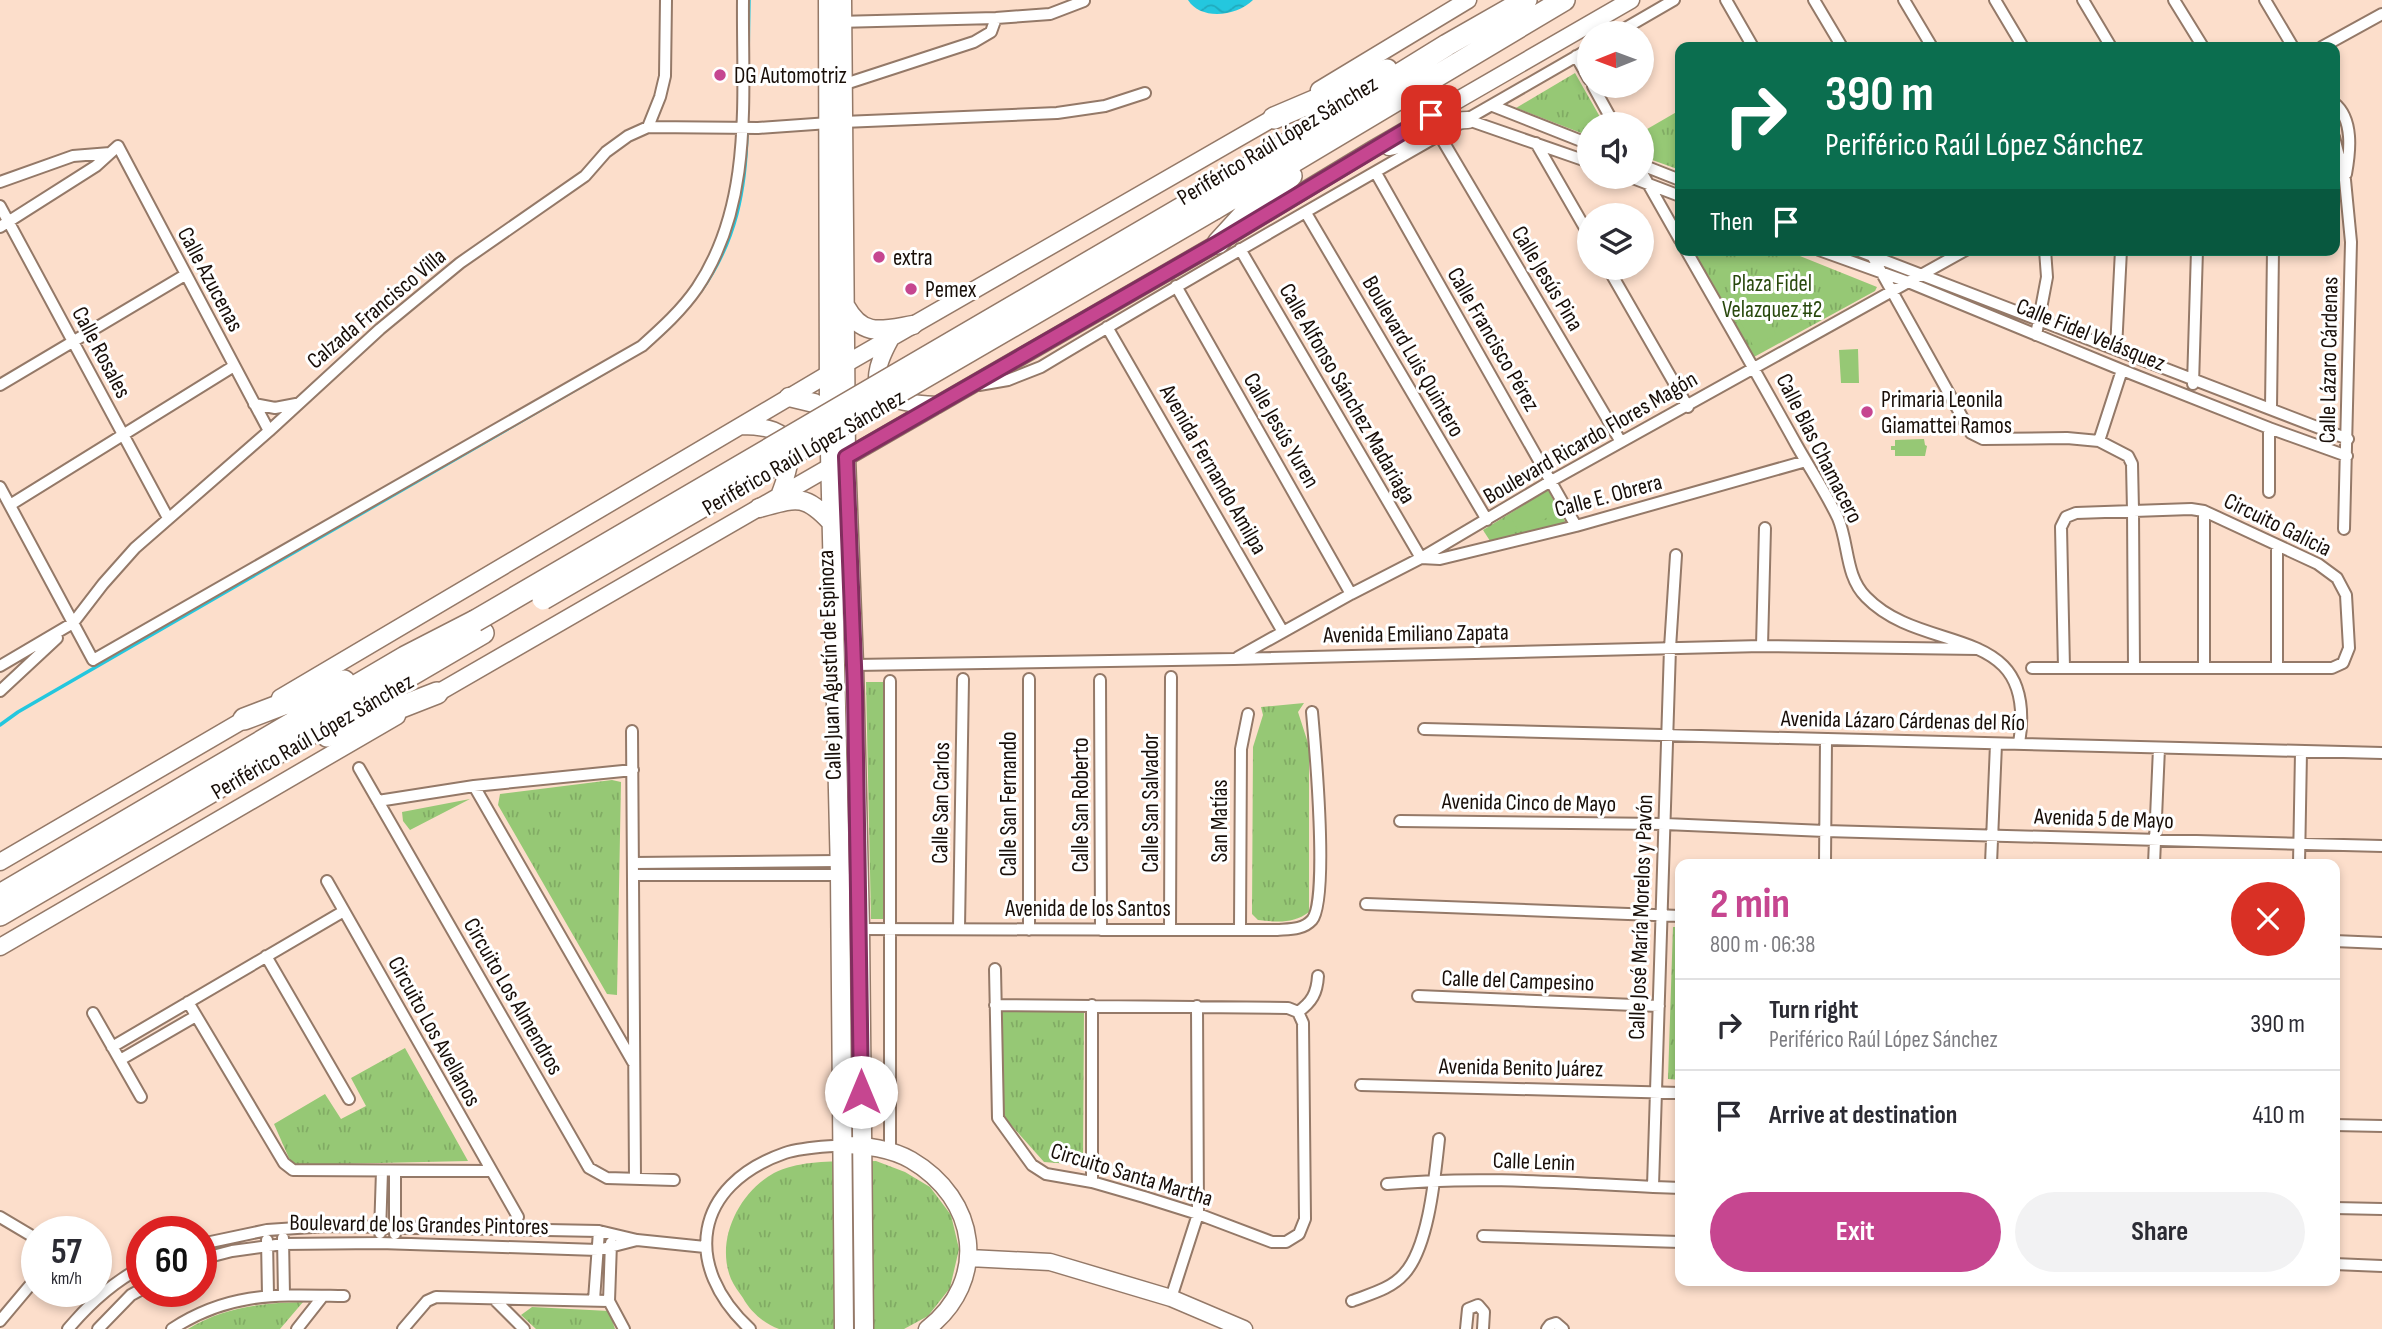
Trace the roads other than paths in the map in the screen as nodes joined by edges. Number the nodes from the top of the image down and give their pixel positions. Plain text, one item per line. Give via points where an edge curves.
1 (666, 0) edge
2 (743, 0) edge
3 (828, 0) edge
4 (842, 0) edge
5 (1468, 0) edge
6 (1526, 0) edge
7 (1564, 0) edge
8 (1631, 0) edge
9 (1674, 0) edge
10 (1726, 0) edge
11 (1814, 0) edge
12 (1904, 0) edge
13 (1995, 0) edge
14 (2083, 0) edge
15 (2174, 0) edge
16 (2266, 0) edge
17 (1084, 1) edge
18 (2382, 14) edge
19 (996, 18) junction
20 (1638, 21) edge
21 (835, 22) junction
22 (1750, 42) edge
23 (1839, 42) edge
24 (1929, 42) edge
25 (2020, 42) edge
26 (2108, 42) edge
27 (2200, 42) edge
28 (2290, 42) edge
29 (2331, 42) edge
30 (1447, 45) junction
31 (1576, 57) edge
32 (836, 87) junction
33 (1145, 93) dead end
34 (1493, 106) junction
35 (1380, 108) junction
36 (2340, 109) edge
37 (1274, 118) junction
38 (1468, 120) junction
39 (836, 123) junction
40 (648, 127) junction
41 (743, 129) junction
42 (1440, 136) junction
43 (1577, 139) edge
44 (1536, 142) junction
45 (114, 149) junction
46 (1373, 149) junction
47 (1577, 157) edge
48 (2340, 160) edge
49 (1654, 170) edge
50 (1376, 173) junction
51 (1675, 178) edge
52 (2345, 180) junction
53 (0, 182) edge
54 (1654, 183) edge
55 (1650, 189) edge
56 (1675, 194) edge
57 (1212, 201) junction
58 (0, 206) edge
59 (1306, 213) junction
60 (1577, 214) edge
61 (4, 225) edge
62 (1675, 231) edge
63 (1218, 243) junction
64 (1240, 249) junction
65 (1689, 256) edge
66 (1834, 256) edge
67 (1873, 256) edge
68 (1878, 256) edge
69 (1955, 256) edge
70 (2045, 256) edge
71 (2121, 256) edge
72 (2197, 256) edge
73 (2273, 256) edge
74 (185, 275) junction
75 (1883, 275) junction
76 (1921, 275) junction
77 (1615, 280) edge
78 (1908, 282) junction
79 (1176, 286) junction
80 (1892, 291) junction
81 (846, 307) junction
82 (2039, 319) junction
83 (913, 325) junction
84 (1107, 327) junction
85 (2036, 335) junction
86 (891, 338) junction
87 (73, 342) junction
88 (2116, 348) junction
89 (847, 363) junction
90 (234, 366) junction
91 (1754, 368) junction
92 (2123, 370) junction
93 (829, 374) junction
94 (2194, 380) junction
95 (0, 385) edge
96 (970, 386) junction
97 (789, 397) junction
98 (2192, 397) junction
99 (254, 404) junction
100 (297, 404) junction
101 (937, 405) junction
102 (1688, 407) junction
103 (2271, 408) junction
104 (829, 411) junction
105 (741, 426) junction
106 (2269, 428) junction
107 (269, 431) junction
108 (123, 435) junction
109 (2348, 439) junction
110 (2099, 441) junction
111 (1621, 442) junction
112 (2347, 456) junction
113 (846, 457) junction
114 (1805, 461) junction
115 (830, 467) junction
116 (1551, 481) junction
117 (0, 486) edge
118 (2269, 492) dead end
119 (779, 496) junction
120 (10, 505) junction
121 (759, 508) junction
122 (2133, 510) junction
123 (2204, 511) junction
124 (168, 518) junction
125 (1487, 520) junction
126 (831, 522) junction
127 (1576, 526) junction
128 (1765, 527) dead end
129 (2344, 529) dead end
130 (2277, 545) junction
131 (1676, 555) dead end
132 (1421, 558) junction
133 (1351, 594) junction
134 (73, 623) junction
135 (479, 627) junction
136 (1283, 632) junction
137 (834, 640) junction
138 (1762, 646) junction
139 (1670, 648) junction
140 (1978, 649) junction
141 (405, 657) junction
142 (1234, 659) junction
143 (854, 665) junction
144 (0, 666) edge
145 (2204, 667) junction
146 (2032, 668) dead end
147 (2064, 668) junction
148 (2133, 668) junction
149 (2277, 668) junction
150 (1171, 677) dead end
151 (963, 679) dead end
152 (1029, 679) dead end
153 (1100, 680) dead end
154 (890, 681) dead end
155 (0, 691) edge
156 (437, 693) junction
157 (835, 695) junction
158 (1311, 712) dead end
159 (1248, 714) dead end
160 (244, 719) junction
161 (1424, 729) dead end
162 (632, 731) dead end
163 (1668, 735) junction
164 (1826, 739) junction
165 (1996, 744) junction
166 (2019, 744) junction
167 (2159, 748) junction
168 (2301, 752) junction
169 (2382, 754) edge
170 (254, 766) junction
171 (359, 768) dead end
172 (633, 770) junction
173 (474, 786) junction
174 (378, 801) junction
175 (1400, 821) dead end
176 (1665, 824) junction
177 (1825, 831) junction
178 (1993, 836) junction
179 (2155, 840) junction
180 (2300, 845) junction
181 (2382, 846) edge
182 (1825, 859) edge
183 (1992, 859) edge
184 (2154, 859) edge
185 (2299, 859) edge
186 (0, 862) edge
187 (633, 863) junction
188 (683, 863) junction
189 (840, 868) junction
190 (633, 875) junction
191 (683, 875) junction
192 (327, 881) dead end
193 (0, 895) edge
194 (1366, 904) dead end
195 (344, 911) junction
196 (0, 915) edge
197 (1662, 915) junction
198 (1675, 916) edge
199 (959, 928) junction
200 (860, 929) junction
201 (890, 929) junction
202 (1240, 929) junction
203 (1029, 930) junction
204 (1101, 930) junction
205 (1171, 930) junction
206 (2340, 941) edge
207 (2382, 943) edge
208 (0, 947) edge
209 (266, 956) junction
210 (995, 969) dead end
211 (1318, 976) dead end
212 (1418, 996) dead end
213 (188, 1002) junction
214 (995, 1005) junction
215 (1092, 1005) junction
216 (1198, 1006) junction
217 (1659, 1006) junction
218 (1298, 1012) junction
219 (93, 1013) dead end
220 (196, 1016) junction
221 (112, 1047) junction
222 (120, 1060) junction
223 (635, 1064) junction
224 (1361, 1085) dead end
225 (1655, 1092) junction
226 (1675, 1093) edge
227 (141, 1097) dead end
228 (349, 1099) dead end
229 (2340, 1125) edge
230 (2382, 1126) edge
231 (1438, 1139) dead end
232 (853, 1146) junction
233 (890, 1152) junction
234 (382, 1171) junction
235 (395, 1171) junction
236 (491, 1171) junction
237 (635, 1178) junction
238 (674, 1180) dead end
239 (1434, 1180) junction
240 (1091, 1182) junction
241 (1387, 1184) dead end
242 (1653, 1186) junction
243 (1675, 1188) edge
244 (2340, 1208) edge
245 (2382, 1209) edge
246 (1198, 1214) junction
247 (0, 1217) edge
248 (517, 1217) dead end
249 (380, 1227) junction
250 (395, 1227) junction
251 (283, 1228) junction
252 (21, 1229) edge
253 (267, 1230) junction
254 (599, 1231) junction
255 (611, 1233) junction
256 (1483, 1236) dead end
257 (637, 1240) junction
258 (217, 1241) edge
259 (1675, 1242) edge
260 (380, 1243) junction
261 (395, 1243) junction
262 (283, 1244) junction
263 (267, 1245) junction
264 (705, 1247) junction
265 (611, 1248) junction
266 (598, 1250) junction
267 (217, 1256) edge
268 (968, 1258) junction
269 (2340, 1264) edge
270 (2382, 1266) edge
271 (126, 1277) edge
272 (268, 1295) junction
273 (284, 1295) junction
274 (21, 1296) edge
275 (323, 1296) junction
276 (345, 1296) dead end
277 (1171, 1298) junction
278 (494, 1299) junction
279 (594, 1300) junction
280 (126, 1301) edge
281 (609, 1301) junction
282 (1352, 1301) dead end
283 (0, 1321) edge
284 (405, 1328) edge
285 (68, 1329) edge
286 (98, 1329) edge
287 (172, 1329) edge
288 (297, 1329) edge
289 (524, 1329) edge
290 (624, 1329) edge
291 (750, 1329) edge
292 (844, 1329) edge
293 (864, 1329) edge
294 (927, 1329) edge
295 (1244, 1329) edge
296 (1466, 1329) edge
297 (1483, 1329) edge
298 (1548, 1329) edge
299 (1563, 1329) edge

1 - 40 street via 665,76
2 - 41 street
3 - 21 main road, Calle Juan Agustín de Espinoza
4 - 21 main road, Calle Juan Agustín de Espinoza
5 - 37 main road
6 - 30 highway, Periférico Raúl López Sánchez
7 - 35 highway, Periférico Raúl López Sánchez
8 - 46 main road, Periférico Raúl López Sánchez
9 - 20 street
10 - 22 street
11 - 23 street
12 - 24 street
13 - 25 street
14 - 26 street
15 - 27 street
16 - 28 street
17 - 19 street via 1050,14
18 - 29 street
19 - 21 street
19 - 32 street via 990,32 979,40
21 - 32 main road, Calle Juan Agustín de Espinoza
30 - 37 highway
30 - 57 highway, Periférico Raúl López Sánchez
31 - 34 street
32 - 39 main road, Calle Juan Agustín de Espinoza
33 - 39 street, Calzada Francisco Villa via 1105,106 1057,113
34 - 38 street
34 - 43 street
35 - 57 highway, Periférico Raúl López Sánchez
35 - 63 highway via 1250,208
36 - 52 street, Calle Lázaro Cárdenas via 2350,153
37 - 83 main road
38 - 42 street
38 - 44 street
38 - 46 main road via 1450,121 1405,143
39 - 41 street, Calzada Francisco Villa
39 - 81 main road, Calle Juan Agustín de Espinoza
39 - 93 main road, Calle Juan Agustín de Espinoza
40 - 41 street, Calzada Francisco Villa
40 - 100 street, Calzada Francisco Villa via 628,136 585,176 460,263
41 - 134 street via 734,202 716,255 697,288 642,346 93,660
42 - 50 street
42 - 111 street, Calle Jesús Pina
44 - 47 street
44 - 60 street
45 - 53 street via 73,156
45 - 61 street via 96,166
45 - 74 street, Calle Azucenas
46 - 63 main road, Periférico Raúl López Sánchez
48 - 52 street, Calle Lázaro Cárdenas
49 - 51 street
50 - 59 street
50 - 116 street, Calle Francisco Pérez
52 - 109 street, Calle Lázaro Cárdenas via 2351,242
54 - 56 street
55 - 62 street
57 - 135 highway, Periférico Raúl López Sánchez, bridge
58 - 61 street, Calle Rosales
59 - 64 street
59 - 125 street, Boulevard Luis Quintero
61 - 87 street, Calle Rosales
63 - 96 main road, Periférico Raúl López Sánchez
64 - 79 street
64 - 132 street, Calle Alfonso Sánchez Madariaga
65 - 91 street, Calle Blas Chamacero
66 - 75 street, Calle Fidel Velásquez
67 - 75 street
68 - 76 street, Calle Fidel Velásquez
69 - 76 street, Boulevard Ricardo Flores Magón
70 - 82 street via 2047,277
71 - 88 street
72 - 94 street
73 - 103 street
74 - 87 street
74 - 90 street, Calle Azucenas
75 - 78 street, Calle Fidel Velásquez
75 - 80 street
76 - 78 street, Boulevard Ricardo Flores Magón
76 - 82 street, Calle Fidel Velásquez
77 - 102 street
78 - 80 street, Boulevard Ricardo Flores Magón
78 - 85 street, Calle Fidel Velásquez
79 - 84 street
79 - 133 street, Calle Jesús Yuren
80 - 91 street, Boulevard Ricardo Flores Magón
80 - 110 street via 1974,436
81 - 83 main road via 857,324 872,330
81 - 89 main road, Calle Juan Agustín de Espinoza
82 - 85 street
82 - 88 street, Calle Fidel Velásquez
83 - 86 main road
84 - 96 street via 1026,373
84 - 136 street, Avenida Fernando Amilpa
85 - 92 street, Calle Fidel Velásquez
86 - 89 main road
86 - 101 main road via 876,372 881,389 899,402
87 - 95 street
87 - 108 street, Calle Rosales
88 - 94 street, Calle Fidel Velásquez
89 - 93 main road
89 - 113 main road, Calle Juan Agustín de Espinoza
90 - 99 street, Calle Azucenas
90 - 108 street
91 - 102 street, Boulevard Ricardo Flores Magón
91 - 114 street, Calle Blas Chamacero
92 - 98 street, Calle Fidel Velásquez
92 - 110 street
93 - 97 main road
93 - 104 main road, Calle Juan Agustín de Espinoza
94 - 98 street
94 - 103 street, Calle Fidel Velásquez
96 - 101 main road, Periférico Raúl López Sánchez
97 - 104 main road
97 - 105 main road
98 - 106 street, Calle Fidel Velásquez
99 - 100 street via 275,408
99 - 107 street, Calle Azucenas
100 - 107 street, Calzada Francisco Villa
101 - 113 main road, Periférico Raúl López Sánchez
102 - 111 street, Boulevard Ricardo Flores Magón
103 - 109 street, Calle Fidel Velásquez
104 - 115 main road, Calle Juan Agustín de Espinoza
105 - 119 main road via 772,428 788,446 789,469
105 - 160 main road
106 - 112 street, Calle Fidel Velásquez
106 - 118 street
107 - 124 street, Calzada Francisco Villa
108 - 120 street
108 - 124 street, Calle Rosales
109 - 112 street, Calle Lázaro Cárdenas
110 - 122 street via 2128,456 2132,464
111 - 116 street, Boulevard Ricardo Flores Magón
112 - 129 street, Calle Lázaro Cárdenas
113 - 115 main road, Periférico Raúl López Sánchez
113 - 143 main road, Calle Juan Agustín de Espinoza
114 - 127 street, Calle E. Obrera
114 - 140 street, Calle Blas Chamacero via 1839,520 1854,580 1864,595 1905,624
115 - 119 main road, Periférico Raúl López Sánchez
115 - 126 main road, Calle Juan Agustín de Espinoza
116 - 125 street, Boulevard Ricardo Flores Magón
116 - 127 street, Calle Francisco Pérez
117 - 120 street
119 - 121 main road, Periférico Raúl López Sánchez
120 - 134 street
121 - 126 main road via 802,500 817,506
121 - 156 main road, Periférico Raúl López Sánchez
122 - 123 street, Circuito Galicia
122 - 147 street, Circuito Galicia via 2066,517 2062,527
122 - 148 street
123 - 130 street, Circuito Galicia
123 - 145 street
124 - 134 street, Calzada Francisco Villa via 111,575
125 - 132 street, Boulevard Ricardo Flores Magón
126 - 137 main road, Calle Juan Agustín de Espinoza
127 - 132 street, Calle E. Obrera via 1440,559
128 - 138 street
130 - 149 street
130 - 149 street, Circuito Galicia via 2318,564 2344,587 2349,648 2343,663 2332,668
131 - 139 street, Calle José María Morelos y Pavón
132 - 133 street, Boulevard Ricardo Flores Magón
133 - 136 street, Boulevard Ricardo Flores Magón
134 - 144 street, Calzada Francisco Villa
134 - 155 street
135 - 141 highway, Periférico Raúl López Sánchez
135 - 170 highway, Periférico Raúl López Sánchez
136 - 142 street, Boulevard Ricardo Flores Magón
137 - 143 main road
137 - 157 main road, Calle Juan Agustín de Espinoza
138 - 139 street, Avenida Emiliano Zapata
138 - 140 street, Avenida Emiliano Zapata
139 - 142 street, Avenida Emiliano Zapata
139 - 163 street, Calle José María Morelos y Pavón
140 - 166 street, Calle Blas Chamacero via 2002,664 2014,680 2022,725
141 - 160 highway
141 - 193 highway, Periférico Raúl López Sánchez
142 - 143 street, Avenida Emiliano Zapata
143 - 157 main road
143 - 200 main road, Calle Juan Agustín de Espinoza
145 - 148 street, Circuito Galicia
145 - 149 street, Circuito Galicia
146 - 147 street, Circuito Galicia
147 - 148 street, Circuito Galicia
150 - 205 street, Calle San Salvador
151 - 199 street, Calle San Carlos
152 - 203 street, Calle San Fernando
153 - 204 street, Calle San Roberto
154 - 201 street
156 - 170 highway
156 - 208 main road, Periférico Raúl López Sánchez
157 - 189 main road, Calle Juan Agustín de Espinoza
158 - 202 street, Avenida de los Santos via 1319,809 1319,903 1313,919 1296,929
159 - 202 street, San Matías via 1241,749
160 - 186 main road
161 - 163 street, Avenida Lázaro Cárdenas del Río
162 - 172 street
163 - 164 street, Avenida Lázaro Cárdenas del Río
163 - 176 street, Calle José María Morelos y Pavón
164 - 165 street, Avenida Lázaro Cárdenas del Río
164 - 177 street
165 - 166 street, Avenida Lázaro Cárdenas del Río
165 - 178 street
166 - 167 street, Avenida Lázaro Cárdenas del Río
167 - 168 street, Avenida Lázaro Cárdenas del Río
167 - 179 street
168 - 169 street, Avenida Lázaro Cárdenas del Río
168 - 180 street
170 - 196 highway, Periférico Raúl López Sánchez
171 - 174 street, Circuito Los Almendros
172 - 173 street
172 - 187 street
173 - 174 street
173 - 223 street
174 - 237 street, Circuito Los Almendros via 589,1168 607,1178
175 - 176 street, Avenida Cinco de Mayo
176 - 177 street, Avenida Cinco de Mayo
176 - 197 street, Calle José María Morelos y Pavón
177 - 178 street, Avenida 5 de Mayo
177 - 182 street
178 - 179 street, Avenida 5 de Mayo
178 - 183 street
179 - 180 street, Avenida 5 de Mayo
179 - 184 street
180 - 181 street, Avenida 5 de Mayo
180 - 185 street
187 - 188 street
187 - 190 street
188 - 189 street
188 - 191 street
189 - 191 street
189 - 232 main road, Calle Juan Agustín de Espinoza
190 - 191 street
190 - 223 street
192 - 195 street, Circuito Los Avellanos
194 - 197 street
195 - 209 street
195 - 236 street, Circuito Los Avellanos
197 - 198 street
197 - 217 street, Calle José María Morelos y Pavón
199 - 201 street, Avenida de los Santos
199 - 203 street, Avenida de los Santos
200 - 201 street, Avenida de los Santos
200 - 232 main road, Calle Juan Agustín de Espinoza
201 - 233 street
202 - 205 street, Avenida de los Santos
203 - 204 street, Avenida de los Santos
204 - 205 street, Avenida de los Santos
206 - 207 street
209 - 213 street
209 - 228 street
210 - 214 street, Circuito Santa Martha
211 - 218 street via 1314,997
212 - 217 street, Calle del Campesino
213 - 220 street
213 - 221 street
214 - 215 street
214 - 240 street, Circuito Santa Martha via 998,1118 1039,1170
215 - 216 street
215 - 240 street
216 - 218 street
216 - 246 street
217 - 225 street, Calle José María Morelos y Pavón
218 - 246 street, Circuito Santa Martha via 1303,1023 1305,1219 1299,1234 1286,1242 1272,1242
219 - 221 street
220 - 222 street
220 - 234 street via 288,1167 299,1171
221 - 222 street
222 - 227 street
223 - 237 street
224 - 225 street, Avenida Benito Juárez
225 - 226 street, Avenida Benito Juárez
225 - 242 street, Calle José María Morelos y Pavón
229 - 230 street
231 - 239 street
232 - 233 main road
232 - 264 street via 786,1153 744,1174 714,1209
232 - 292 main road, Calle Juan Agustín de Espinoza
232 - 293 main road, Calle Juan Agustín de Espinoza
233 - 268 main road via 929,1172 956,1202 969,1239
234 - 235 street
234 - 249 street
235 - 236 street
235 - 250 street
236 - 248 street, Circuito Los Avellanos
237 - 238 street, Circuito Los Almendros
239 - 241 street, Calle Lenin
239 - 242 street, Calle Lenin
239 - 282 street via 1415,1260 1403,1276 1385,1288
240 - 246 street, Circuito Santa Martha
242 - 243 street, Calle Lenin
244 - 245 street
246 - 277 street
247 - 252 street
249 - 250 street, Boulevard de los Grandes Pintores
249 - 251 street, Boulevard de los Grandes Pintores
249 - 260 street
250 - 254 street, Boulevard de los Grandes Pintores
250 - 261 street
251 - 253 street, Boulevard de los Grandes Pintores
251 - 262 street
253 - 258 street, Boulevard de los Grandes Pintores
253 - 263 street
254 - 255 street, Boulevard de los Grandes Pintores
254 - 266 street
255 - 257 street, Boulevard de los Grandes Pintores
255 - 265 street
256 - 259 street
257 - 264 street, Boulevard de los Grandes Pintores
257 - 265 street, Boulevard de los Grandes Pintores
260 - 261 street, Boulevard de los Grandes Pintores
260 - 262 street, Boulevard de los Grandes Pintores
261 - 266 street, Boulevard de los Grandes Pintores
262 - 263 street, Boulevard de los Grandes Pintores
262 - 273 street
263 - 267 street, Boulevard de los Grandes Pintores
263 - 272 street
264 - 291 street via 719,1293
265 - 266 street, Boulevard de los Grandes Pintores
265 - 281 street
266 - 279 street
268 - 277 main road via 1050,1262
268 - 294 main road via 954,1301
269 - 270 street
271 - 285 street
272 - 273 street
272 - 287 street via 203,1311
273 - 275 street
274 - 283 street
275 - 276 street
275 - 288 street
277 - 295 main road
278 - 279 street
278 - 284 street via 430,1298
278 - 289 street
279 - 281 street
280 - 286 street
281 - 290 street
296 - 297 street via 1468,1309 1478,1305 1484,1312
298 - 299 street via 1556,1323

